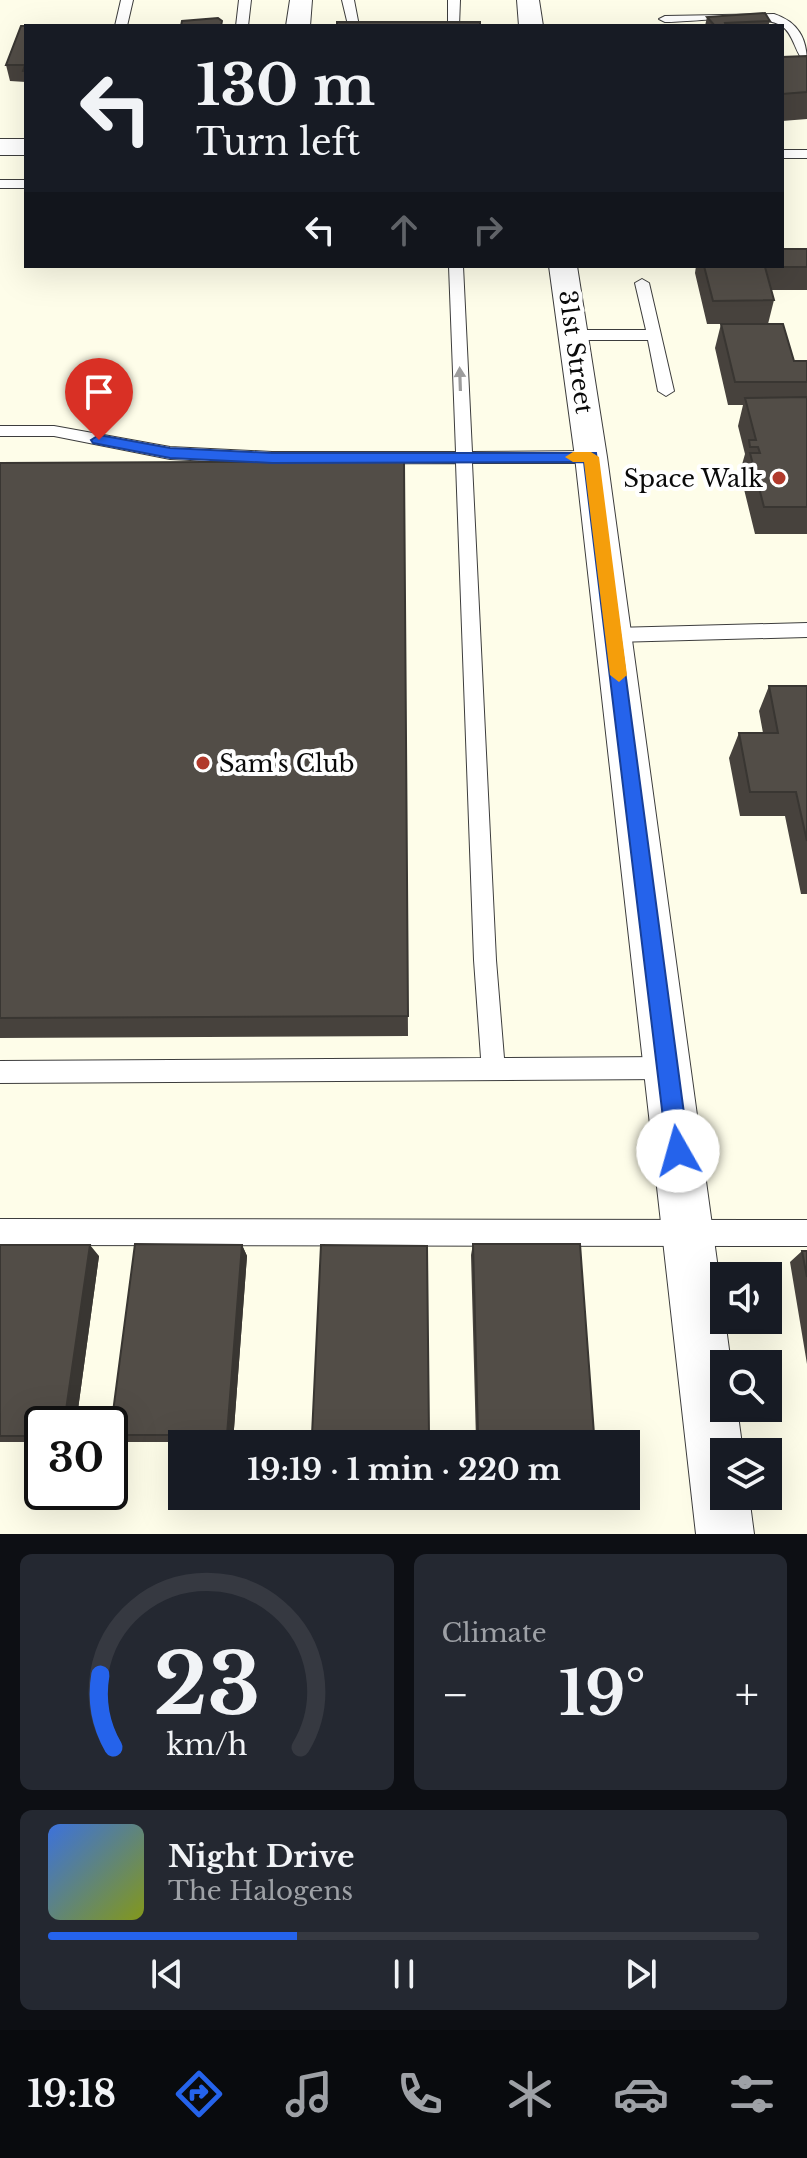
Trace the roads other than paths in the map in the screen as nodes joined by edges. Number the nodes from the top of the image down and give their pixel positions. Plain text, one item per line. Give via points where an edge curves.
1 (127, 0) edge
2 (245, 0) edge
3 (301, 0) edge
4 (348, 0) edge
5 (454, 0) edge
6 (528, 0) edge
7 (665, 19) edge
8 (121, 24) edge
9 (242, 24) edge
10 (298, 24) edge
11 (354, 24) edge
12 (454, 24) edge
13 (531, 24) edge
14 (784, 41) edge
15 (803, 58) edge
16 (0, 147) edge
17 (24, 147) edge
18 (784, 154) edge
19 (807, 154) edge
20 (0, 184) edge
21 (24, 184) edge
22 (456, 268) edge
23 (563, 268) edge
24 (642, 283) dead end
25 (573, 335) junction
26 (655, 335) junction
27 (666, 391) dead end
28 (0, 431) edge
29 (462, 457) junction
30 (591, 457) junction
31 (807, 630) edge
32 (614, 635) junction
33 (668, 1068) junction
34 (493, 1069) junction
35 (0, 1072) edge
36 (0, 1232) edge
37 (807, 1233) edge
38 (689, 1234) junction
39 (725, 1534) edge

1 - 8 lane
2 - 9 lane
3 - 10 street
4 - 11 lane
5 - 12 lane
6 - 13 street
7 - 15 lane via 770,16 790,24
14 - 15 lane
16 - 17 street
18 - 19 lane
20 - 21 lane
29 -> 22 lane
23 - 25 street, 31st Street
24 - 26 lane
25 - 26 lane
25 - 30 street, 31st Street
26 - 27 lane
28 - 29 lane via 54,431 170,453
29 - 30 lane
29 - 34 lane
30 - 32 street, 31st Street
31 - 32 lane
32 - 33 street, 31st Street
33 - 34 lane
33 - 38 street, 31st Street
34 - 35 lane
36 - 38 lane
37 - 38 lane
38 - 39 street, 31st Street

